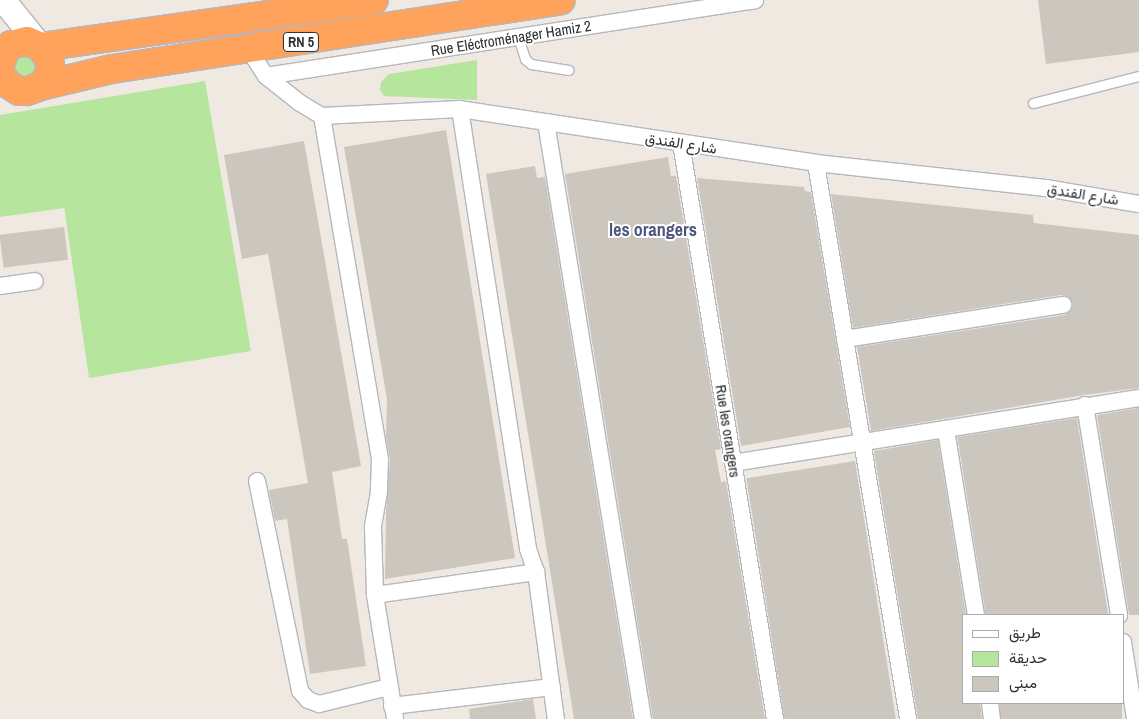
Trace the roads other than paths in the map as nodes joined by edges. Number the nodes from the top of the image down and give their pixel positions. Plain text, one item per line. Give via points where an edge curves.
1 (374, 0) edge
2 (561, 0) edge
3 (755, 0) edge
4 (8, 3) edge
5 (518, 37) junction
6 (41, 47) junction
7 (249, 50) junction
8 (1, 59) edge
9 (569, 70) dead end
10 (266, 76) junction
11 (1139, 76) edge
12 (20, 90) edge
13 (1032, 103) dead end
14 (460, 109) junction
15 (322, 116) junction
16 (546, 122) junction
17 (681, 143) junction
18 (816, 163) junction
19 (1139, 204) edge
20 (35, 281) dead end
21 (0, 286) edge
22 (1063, 306) dead end
23 (845, 340) junction
24 (1139, 398) edge
25 (1086, 407) junction
26 (946, 430) junction
27 (862, 443) junction
28 (734, 463) junction
29 (257, 481) dead end
30 (536, 572) junction
31 (375, 595) junction
32 (976, 614) edge
33 (1118, 614) edge
34 (1124, 648) edge
35 (389, 687) junction
36 (552, 687) junction
37 (990, 704) edge
38 (394, 712) edge
39 (556, 719) edge
40 (643, 719) edge
41 (775, 719) edge
42 (908, 719) edge
43 (992, 719) edge
44 (1135, 719) edge

1 - 6 highway, RN 5
2 - 7 highway, RN 5
3 - 5 street, Rue Eléctroménager Hamiz 2
4 - 6 street
4 - 8 street
5 - 9 lane via 524,59 531,64
5 - 10 street, Rue Eléctroménager Hamiz 2
6 - 8 highway via 27,41 19,42
6 - 12 highway via 46,53 50,74
7 - 10 street
7 - 12 highway, RN 5 via 112,69
8 - 12 highway via 6,84
10 - 15 street
11 - 13 lane
14 - 15 street, شارع الفندق
14 - 16 street, شارع الفندق
14 - 30 street via 528,549
15 - 31 street via 380,459 373,527
16 - 17 street, شارع الفندق
16 - 40 street
17 - 18 street, شارع الفندق
17 - 28 street, Rue les orangers
18 - 19 street, شارع الفندق via 1046,188
18 - 23 street
20 - 21 street
22 - 23 street
23 - 27 street
24 - 25 street
25 - 26 street
25 - 33 street
26 - 27 street
26 - 32 street
27 - 28 street
27 - 42 street
28 - 41 street, Rue les orangers
29 - 35 street via 300,690 308,700 319,704
30 - 31 street
30 - 36 street
31 - 35 street
34 - 44 street
35 - 38 street
36 - 38 street
36 - 39 street
37 - 43 street

